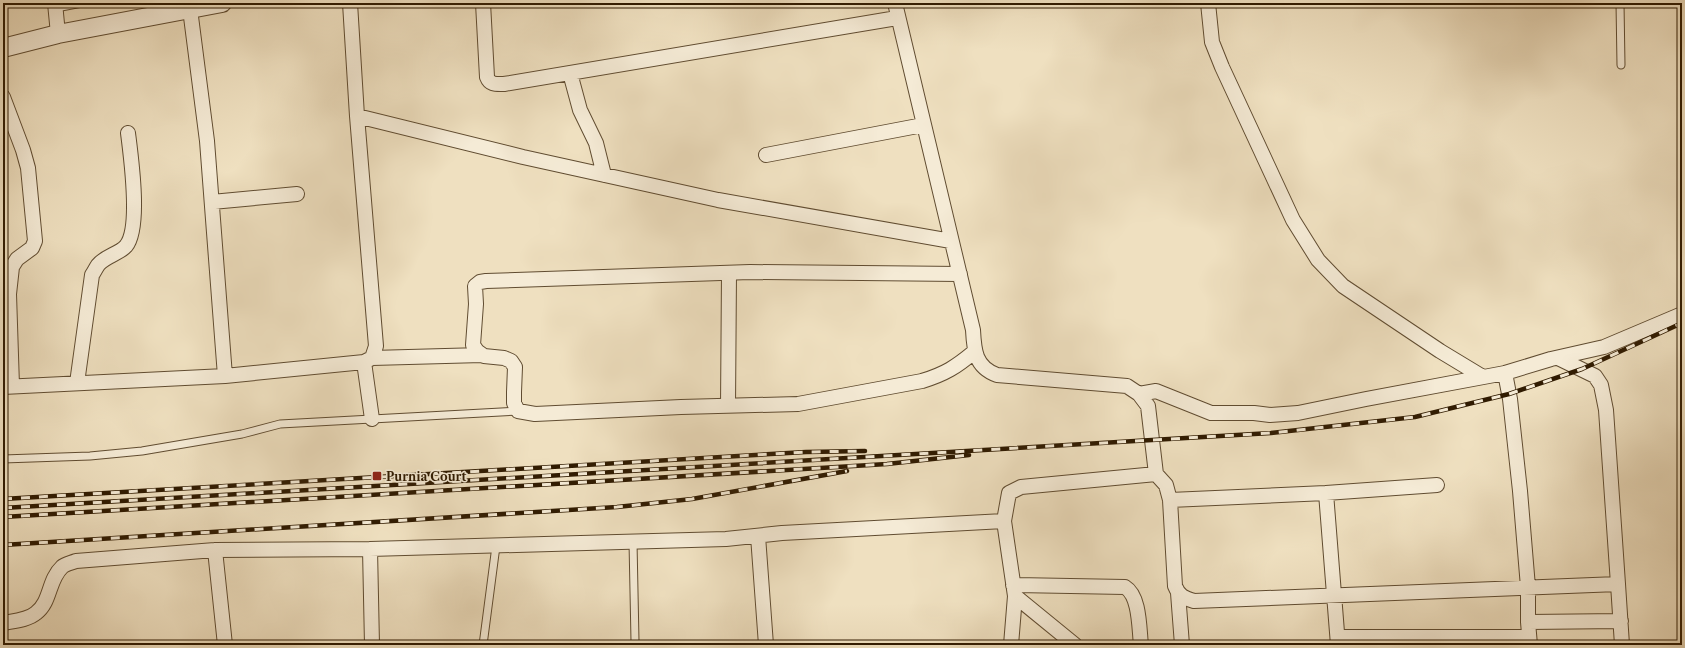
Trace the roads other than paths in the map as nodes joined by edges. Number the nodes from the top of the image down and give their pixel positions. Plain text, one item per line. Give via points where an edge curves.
1 (82, 3) edge
2 (222, 3) edge
3 (350, 3) edge
4 (483, 3) edge
5 (894, 3) edge
6 (1208, 3) edge
7 (1620, 3) edge
8 (55, 6) edge
9 (190, 9) junction
10 (897, 18) junction
11 (58, 34) junction
12 (3, 48) edge
13 (1621, 64) dead end
14 (570, 73) junction
15 (3, 97) edge
16 (357, 116) junction
17 (923, 125) junction
18 (128, 133) dead end
19 (766, 155) dead end
20 (604, 175) junction
21 (296, 194) dead end
22 (212, 202) junction
23 (950, 241) junction
24 (729, 273) junction
25 (960, 274) junction
26 (6, 294) edge
27 (1682, 314) edge
28 (974, 352) junction
29 (482, 355) junction
30 (1558, 358) junction
31 (368, 360) junction
32 (1505, 373) junction
33 (225, 376) junction
34 (1483, 377) junction
35 (77, 383) junction
36 (8, 387) edge
37 (1139, 394) junction
38 (728, 406) junction
39 (518, 411) junction
40 (372, 419) junction
41 (3, 459) edge
42 (1156, 474) junction
43 (1437, 485) dead end
44 (1326, 493) junction
45 (1170, 500) junction
46 (1004, 521) junction
47 (758, 536) junction
48 (634, 542) junction
49 (496, 546) junction
50 (215, 550) junction
51 (370, 550) junction
52 (1618, 584) junction
53 (1528, 587) junction
54 (1014, 591) junction
55 (1178, 593) junction
56 (1334, 594) junction
57 (1621, 621) junction
58 (1528, 622) junction
59 (3, 623) edge
60 (635, 641) dead end
61 (1338, 641) edge
62 (1530, 641) edge
63 (225, 645) edge
64 (372, 645) edge
65 (483, 645) edge
66 (766, 645) edge
67 (1011, 645) edge
68 (1075, 645) edge
69 (1141, 645) edge
70 (1182, 645) edge
71 (1622, 645) edge

1 - 8 lane
2 - 9 street
3 - 16 street
4 - 14 street via 489,81 493,84 504,84
5 - 10 street
6 - 34 street via 1212,42 1222,67 1293,220 1318,260 1343,286
7 - 13 lane
8 - 11 street
9 - 11 street
9 - 22 street
10 - 14 street
10 - 17 street
11 - 12 street
14 - 20 street via 580,110 596,143
15 - 26 street via 28,168 35,241 32,248 17,259 12,267
16 - 20 street
16 - 31 street via 376,346
17 - 19 street
17 - 23 street
18 - 35 street via 133,228 125,247 99,264 92,275
20 - 23 street via 718,200
21 - 22 street
22 - 33 street
23 - 25 street
24 - 25 street
24 - 29 street via 480,282 475,286 474,345 476,351
24 - 38 street
25 - 28 street via 973,330
26 - 36 street
27 - 30 street via 1604,347
28 - 37 street via 986,371 997,375 1127,386
28 - 38 street via 942,375 922,381 798,404
29 - 31 street
29 - 39 street via 504,358 515,366 514,403
30 - 32 street
30 - 52 street via 1595,376 1601,385 1606,410
31 - 33 street
31 - 40 street
32 - 34 street
32 - 53 street via 1520,491
33 - 35 street
34 - 37 street via 1298,413 1270,415 1211,413 1156,391
35 - 36 street
37 - 42 street via 1148,406
38 - 39 street via 535,414
39 - 40 lane
40 - 41 lane via 280,424 242,434 142,451 90,456
42 - 45 street via 1166,485
42 - 46 street via 1021,487 1009,493
43 - 44 street
44 - 45 street
44 - 56 street
45 - 55 street via 1175,586
46 - 47 street
46 - 54 street
47 - 48 street
47 - 66 street
48 - 49 street
48 - 60 lane
49 - 51 street
49 - 65 lane
50 - 51 street
50 - 59 street via 76,560 63,566 54,575 43,607 35,614
50 - 63 street
51 - 64 street
52 - 53 street
52 - 57 street
53 - 56 street
53 - 58 street
54 - 67 street
54 - 68 street
54 - 69 street via 1125,586 1136,602
55 - 56 street via 1184,599 1194,601
55 - 70 street
56 - 61 street
57 - 58 street
57 - 71 street
58 - 62 street
61 - 62 street

